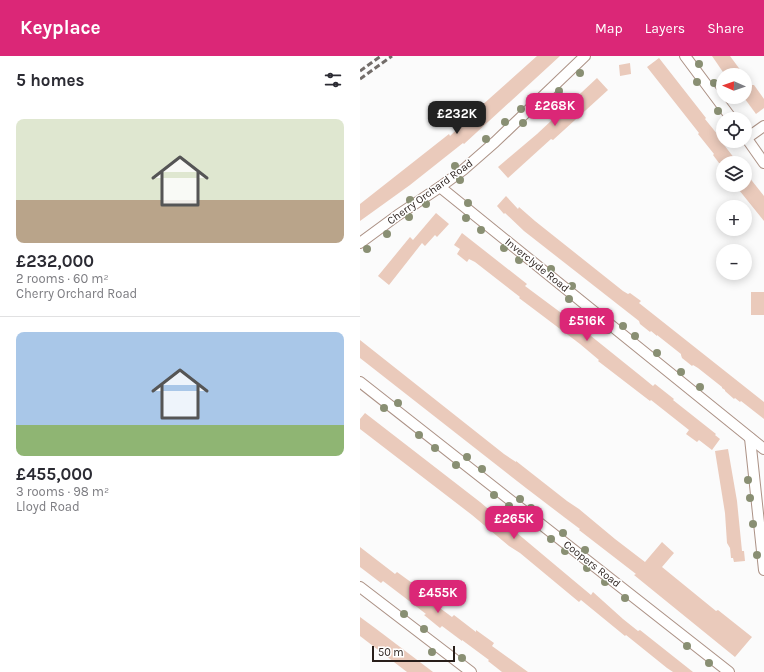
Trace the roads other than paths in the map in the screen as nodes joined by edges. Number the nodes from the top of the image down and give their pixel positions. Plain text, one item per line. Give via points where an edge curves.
1 (584, 56) edge
2 (685, 56) edge
3 (727, 112) edge
4 (764, 126) edge
5 (752, 133) edge
6 (752, 146) edge
7 (764, 163) edge
8 (440, 187) junction
9 (360, 243) edge
10 (360, 382) edge
11 (750, 438) junction
12 (764, 449) edge
13 (764, 570) edge
14 (360, 587) edge
15 (471, 672) edge
16 (729, 672) edge

1 - 8 street, Cherry Orchard Road via 495,142
2 - 3 street
4 - 5 street
6 - 7 street
8 - 9 street, Cherry Orchard Road
8 - 11 street, Inverclyde Road
10 - 16 street, Coopers Road
11 - 12 street, Inverclyde Road
11 - 13 street
14 - 15 street

